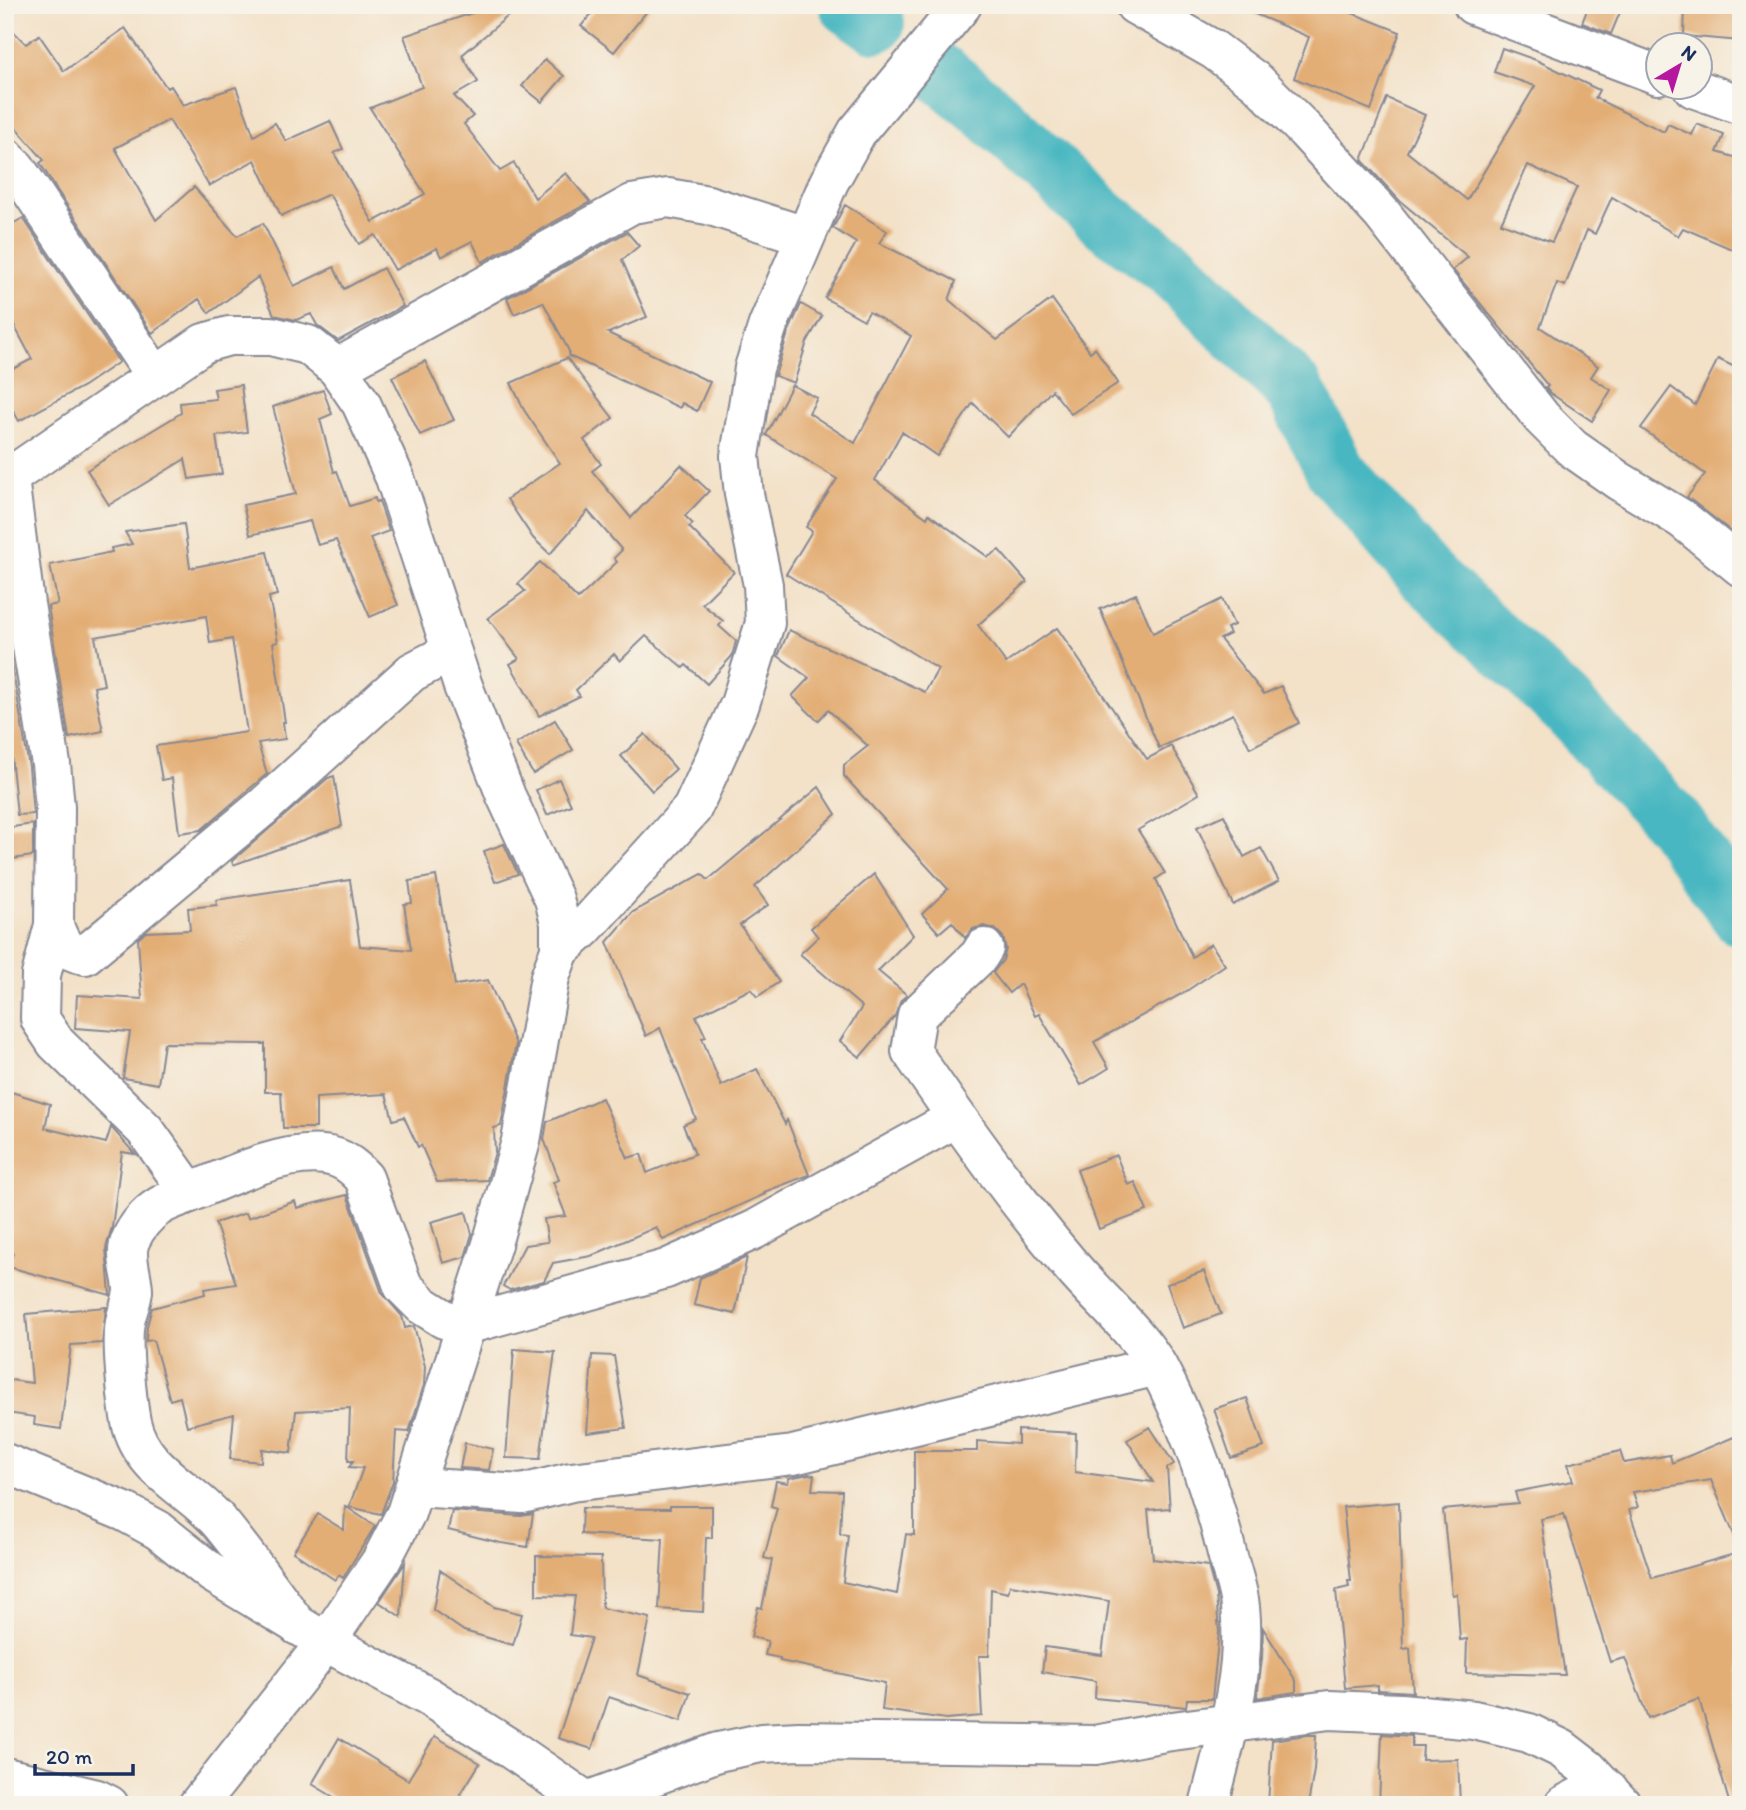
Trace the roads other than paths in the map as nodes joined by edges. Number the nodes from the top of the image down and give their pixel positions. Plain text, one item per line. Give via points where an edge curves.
1 (962, 5) edge
2 (1135, 5) edge
3 (1473, 5) edge
4 (1644, 70) edge
5 (1714, 95) edge
6 (1741, 105) edge
7 (9, 163) edge
8 (805, 236) junction
9 (337, 368) junction
10 (155, 376) junction
11 (7, 479) edge
12 (1741, 567) edge
13 (452, 652) junction
14 (54, 925) junction
15 (984, 948) dead end
16 (559, 950) junction
17 (956, 1118) junction
18 (190, 1193) junction
19 (466, 1325) junction
20 (1157, 1366) junction
21 (5, 1463) edge
22 (416, 1488) junction
23 (312, 1634) junction
24 (1229, 1725) junction
25 (5, 1777) edge
26 (1616, 1798) edge
27 (590, 1803) edge
28 (109, 1805) edge
29 (198, 1805) edge
30 (1209, 1805) edge
31 (1564, 1805) edge

1 - 8 street via 858,132
2 - 12 street via 1214,50 1257,82 1307,131 1382,214 1542,418 1573,449 1682,519
3 - 4 street
5 - 6 street
7 - 10 street
8 - 9 street via 708,205 668,198 632,204
8 - 16 street via 754,368 740,456 763,585 765,623 740,704 692,809
9 - 10 street via 308,345 271,336 229,336 204,343
9 - 13 street via 361,403 395,478
10 - 11 street
11 - 14 street via 51,764
13 - 14 street via 412,672 264,806 85,955 71,953 60,942
13 - 16 street via 506,796 554,900 560,923
14 - 18 street via 41,975 40,1018 57,1043 145,1130
15 - 17 street via 917,1015 911,1051
16 - 19 street via 550,977 522,1142
17 - 19 street via 754,1230 666,1269
17 - 20 street via 1072,1267
18 - 19 street via 254,1166 309,1155 340,1159 364,1178 403,1286 444,1319
18 - 23 street via 159,1206 129,1241 133,1288 123,1338 132,1424 156,1468 205,1506
19 - 22 street
20 - 22 street via 793,1455 571,1482 522,1494
20 - 24 street via 1202,1467 1240,1606 1240,1664
21 - 23 street via 158,1530 212,1573
22 - 23 street via 381,1561
23 - 27 street via 429,1697
23 - 29 street
24 - 26 street via 1329,1710 1474,1720 1529,1733 1562,1749
24 - 27 street via 1095,1745 761,1743 718,1752
24 - 30 street
25 - 28 street
26 - 31 street via 1579,1797

